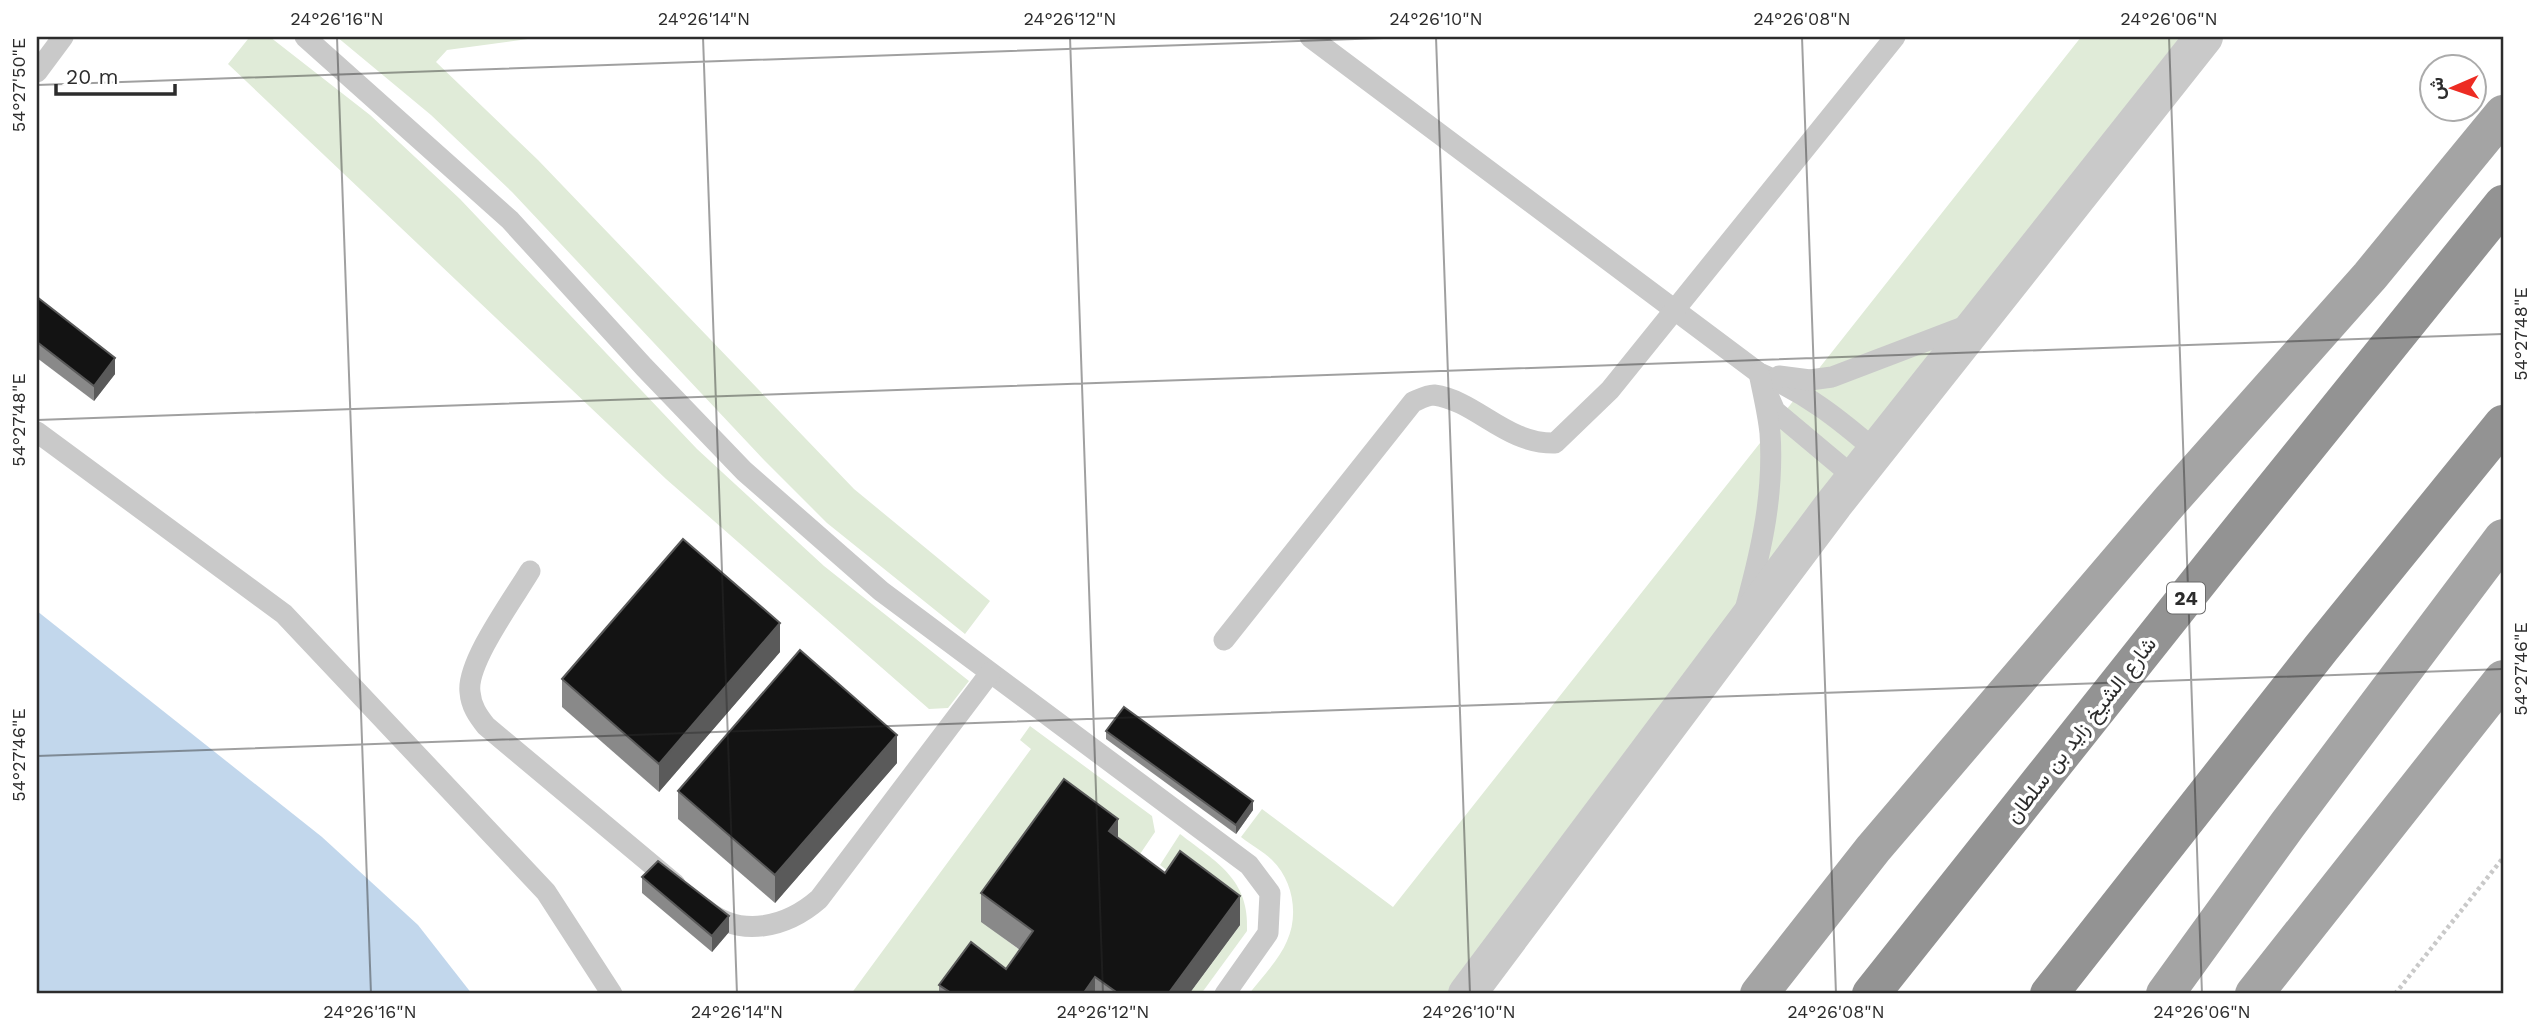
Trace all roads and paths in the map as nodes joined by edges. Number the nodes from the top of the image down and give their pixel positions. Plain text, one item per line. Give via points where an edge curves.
1 (62, 37) edge
2 (305, 37) edge
3 (1310, 37) edge
4 (1895, 37) edge
5 (2204, 37) edge
6 (37, 72) edge
7 (2503, 114) edge
8 (2503, 204) edge
9 (1676, 310) junction
10 (1981, 320) junction
11 (1759, 373) junction
12 (2503, 424) edge
13 (37, 432) edge
14 (1866, 465) junction
15 (2503, 538) edge
16 (530, 571) dead end
17 (1738, 630) junction
18 (1224, 640) dead end
19 (990, 673) junction
20 (2503, 678) edge
21 (2503, 858) edge
22 (612, 994) edge
23 (1225, 994) edge
24 (1466, 994) edge
25 (1759, 994) edge
26 (1871, 994) edge
27 (2049, 994) edge
28 (2165, 994) edge
29 (2255, 994) edge
30 (2395, 994) edge

1 - 6 lane
2 - 19 lane via 510,220 744,471 881,591
3 - 9 lane
4 - 9 lane
5 - 10 street
7 - 25 main road via 2370,276 1899,818
8 - 26 highway, شارع الشيخ زايد بن سلطان / 24
9 - 11 lane
9 - 18 lane via 1610,390 1555,443 1535,443 1454,401 1431,395 1413,402
10 - 11 lane via 1832,377 1810,380
10 - 14 street
11 - 14 lane via 1791,387 1844,424
11 - 14 lane via 1775,411
11 - 17 lane via 1770,430 1768,514
12 - 27 highway
13 - 22 lane via 284,614 546,892
14 - 17 street
15 - 28 main road
16 - 19 lane via 474,665 469,691 478,716 709,913 741,926 775,925 819,899
17 - 24 street
19 - 23 lane via 1250,865 1270,893 1268,933
20 - 29 main road
21 - 30 path

